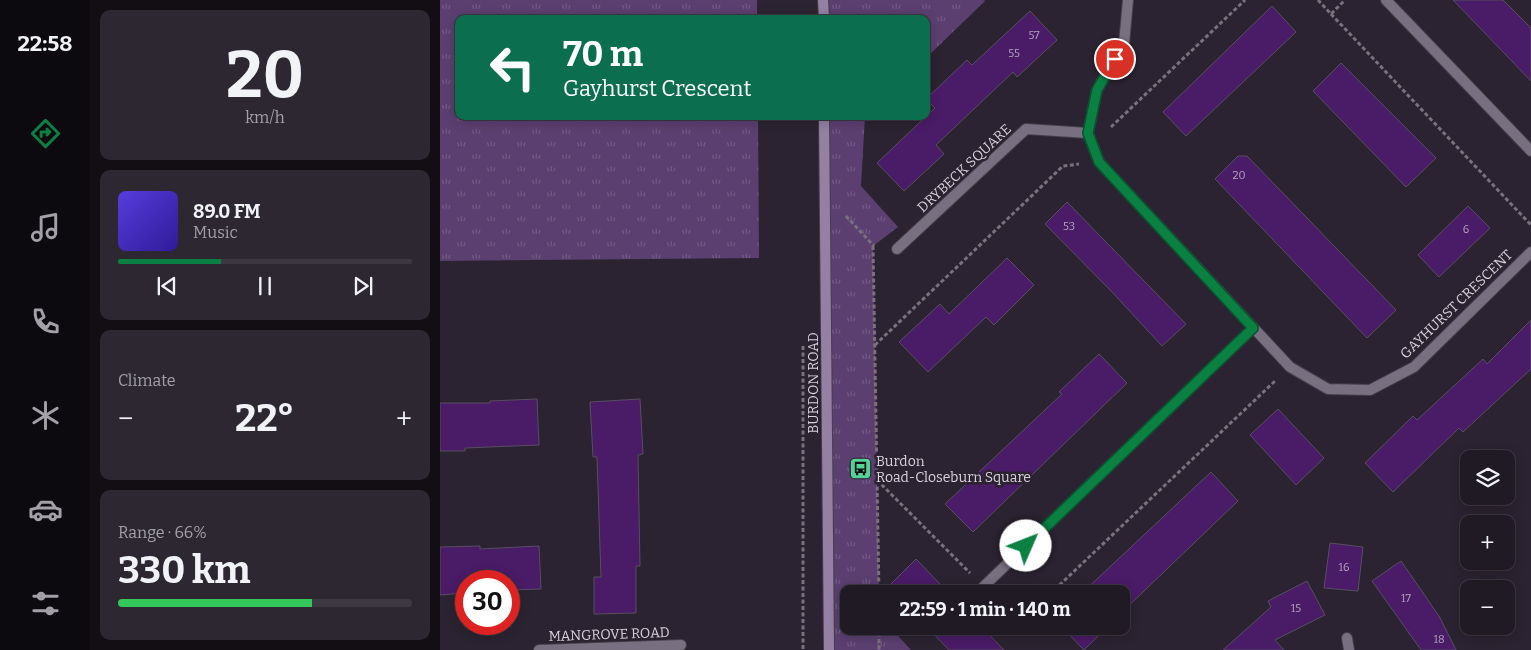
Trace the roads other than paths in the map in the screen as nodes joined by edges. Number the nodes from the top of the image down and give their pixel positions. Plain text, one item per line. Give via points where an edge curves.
1 (823, 0) edge
2 (1128, 0) edge
3 (1386, 0) edge
4 (824, 15) edge
5 (824, 120) edge
6 (1088, 133) junction
7 (1531, 151) edge
8 (897, 249) road end
9 (1531, 252) edge
10 (1253, 328) junction
11 (985, 585) edge
12 (1347, 638) dead end
13 (681, 644) dead end
14 (539, 650) edge
15 (829, 650) edge
16 (1349, 650) edge

1 - 4 main road
2 - 6 street via 1124,44 1097,90
3 - 7 street
5 - 15 main road, BURDON ROAD
6 - 8 street, DRYBECK SQUARE via 1026,129
6 - 10 street, GAYHURST CRESCENT via 1099,162
9 - 10 street, GAYHURST CRESCENT via 1414,367 1370,390 1328,389 1290,367
10 - 11 street
12 - 16 street
13 - 14 street, MANGROVE ROAD

